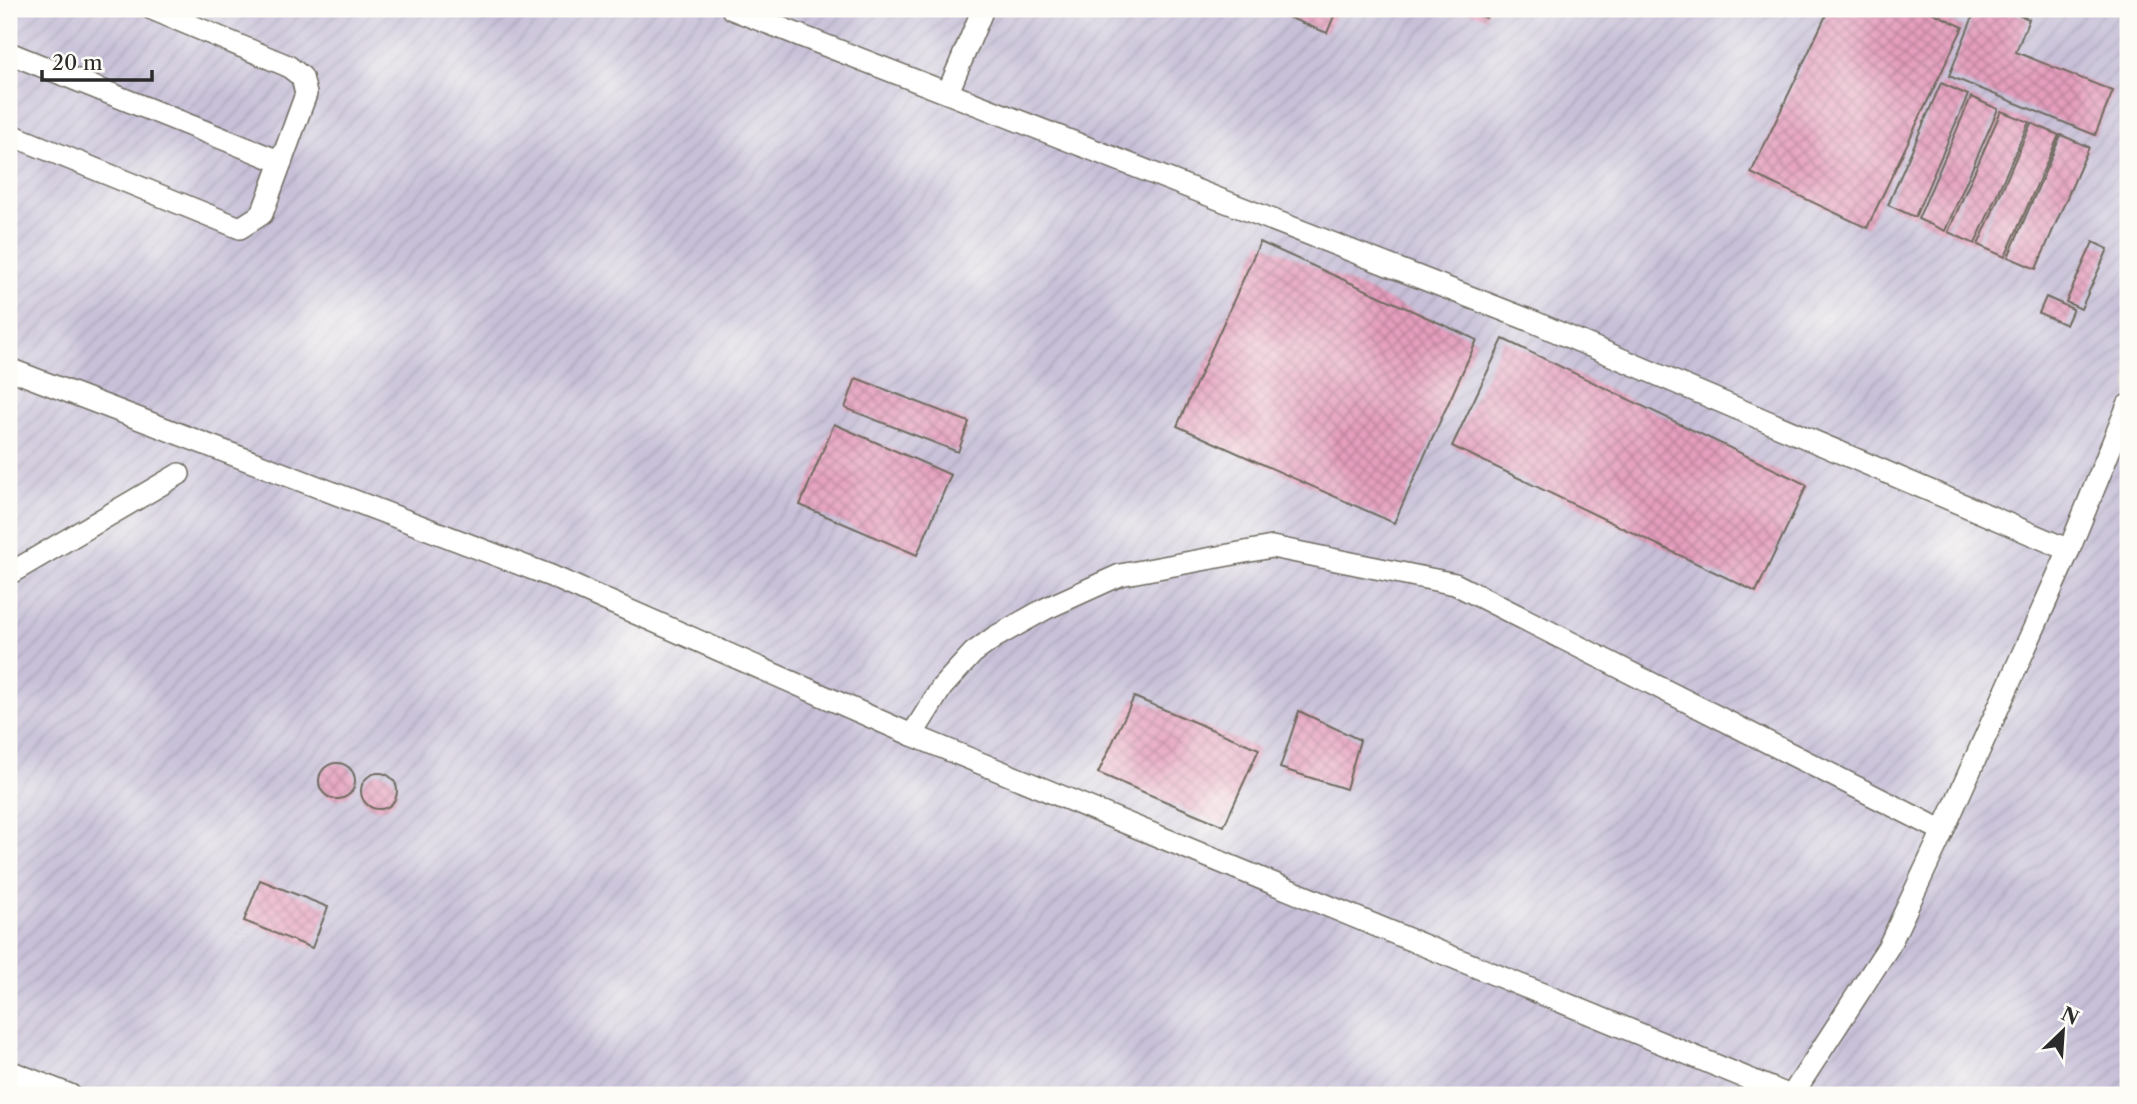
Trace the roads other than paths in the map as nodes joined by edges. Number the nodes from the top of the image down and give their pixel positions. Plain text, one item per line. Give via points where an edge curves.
1 (152, 9) edge
2 (732, 9) edge
3 (983, 9) edge
4 (9, 53) edge
5 (948, 92) junction
6 (9, 134) edge
7 (281, 162) junction
8 (9, 369) edge
9 (2128, 405) edge
10 (179, 474) dead end
11 (2069, 550) junction
12 (9, 575) edge
13 (912, 735) junction
14 (1943, 831) junction
15 (9, 1071) edge
16 (70, 1095) edge
17 (1790, 1095) edge

1 - 7 lane via 288,66 302,77 306,94
2 - 5 lane
3 - 5 lane
4 - 7 lane
5 - 11 lane via 1534,322
6 - 7 lane via 240,228 262,214
8 - 13 lane via 551,576
9 - 11 lane
10 - 12 lane
11 - 14 lane
13 - 14 lane via 942,687 973,653 1045,609 1120,575 1272,547 1455,584
13 - 17 lane
14 - 17 lane via 1889,946
15 - 16 lane

